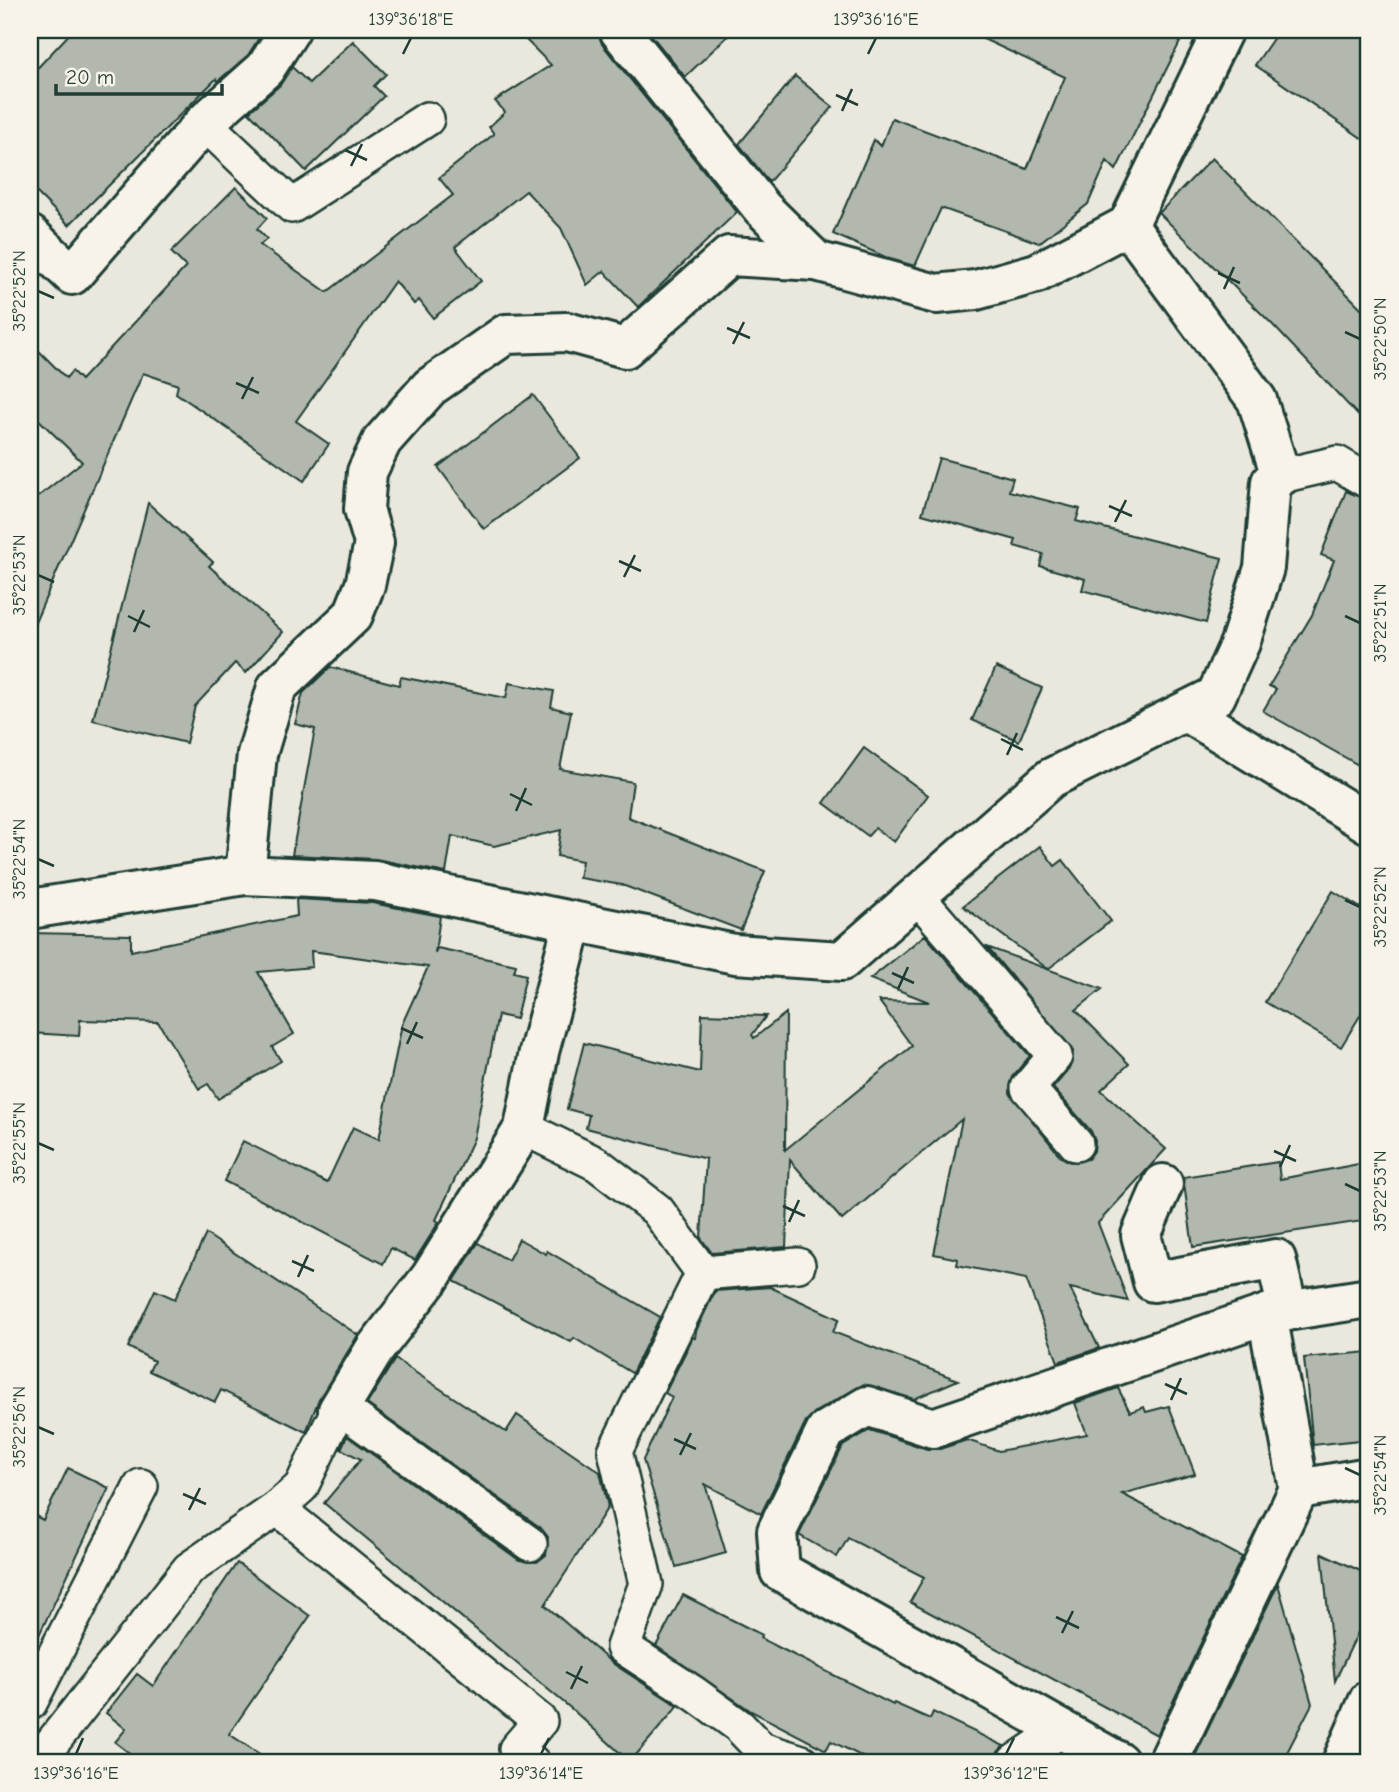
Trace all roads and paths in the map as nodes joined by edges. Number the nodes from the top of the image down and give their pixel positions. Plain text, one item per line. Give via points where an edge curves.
1 (290, 30) edge
2 (619, 30) edge
3 (1223, 30) edge
4 (427, 119) dead end
5 (204, 123) junction
6 (1128, 225) junction
7 (30, 235) edge
8 (816, 261) junction
9 (1281, 476) junction
10 (1369, 482) edge
11 (1186, 712) junction
12 (1369, 824) edge
13 (245, 875) junction
14 (916, 895) junction
15 (30, 909) edge
16 (573, 923) junction
17 (524, 1128) junction
18 (1076, 1144) dead end
19 (1163, 1184) dead end
20 (798, 1265) dead end
21 (703, 1273) junction
22 (1369, 1298) edge
23 (1278, 1312) junction
24 (339, 1408) junction
25 (1369, 1477) edge
26 (141, 1486) dead end
27 (1299, 1489) junction
28 (277, 1508) junction
29 (530, 1544) dead end
30 (1369, 1700) edge
31 (30, 1703) edge
32 (1061, 1730) junction
33 (37, 1762) edge
34 (532, 1762) edge
35 (802, 1762) edge
36 (1014, 1762) edge
37 (1119, 1762) edge
38 (1168, 1762) edge
39 (1342, 1762) edge

1 - 5 street via 265,69
2 - 8 street via 762,208
3 - 6 street
4 - 5 lane via 292,206
5 - 7 street via 72,275
6 - 8 street via 1037,274 976,290 936,294
6 - 9 street via 1257,400
8 - 13 street via 729,256 625,348 567,332 506,334 430,387 382,440 367,472 364,509 374,543 353,615 277,687 257,754
9 - 10 lane via 1337,463
9 - 11 street via 1271,482 1264,568 1240,643 1216,696
11 - 12 street
11 - 14 street via 1051,778
13 - 15 street
13 - 16 street via 374,881
14 - 16 street via 842,961 735,954
14 - 18 lane via 1055,1056 1028,1088
16 - 17 street
17 - 21 lane via 597,1164 657,1210
17 - 24 street via 430,1278 375,1349
19 - 23 street via 1140,1235 1153,1282 1276,1259
20 - 21 lane
21 - 35 lane via 615,1451 646,1584 623,1647 739,1726 761,1749
22 - 23 street
23 - 27 street
23 - 32 street via 933,1428 867,1406 826,1431 777,1531 780,1570
24 - 28 lane via 301,1487
24 - 29 lane
25 - 27 street
26 - 31 lane
27 - 38 street
28 - 33 lane via 189,1569
28 - 34 lane via 540,1721 516,1749
30 - 39 street
32 - 36 lane
32 - 37 street

